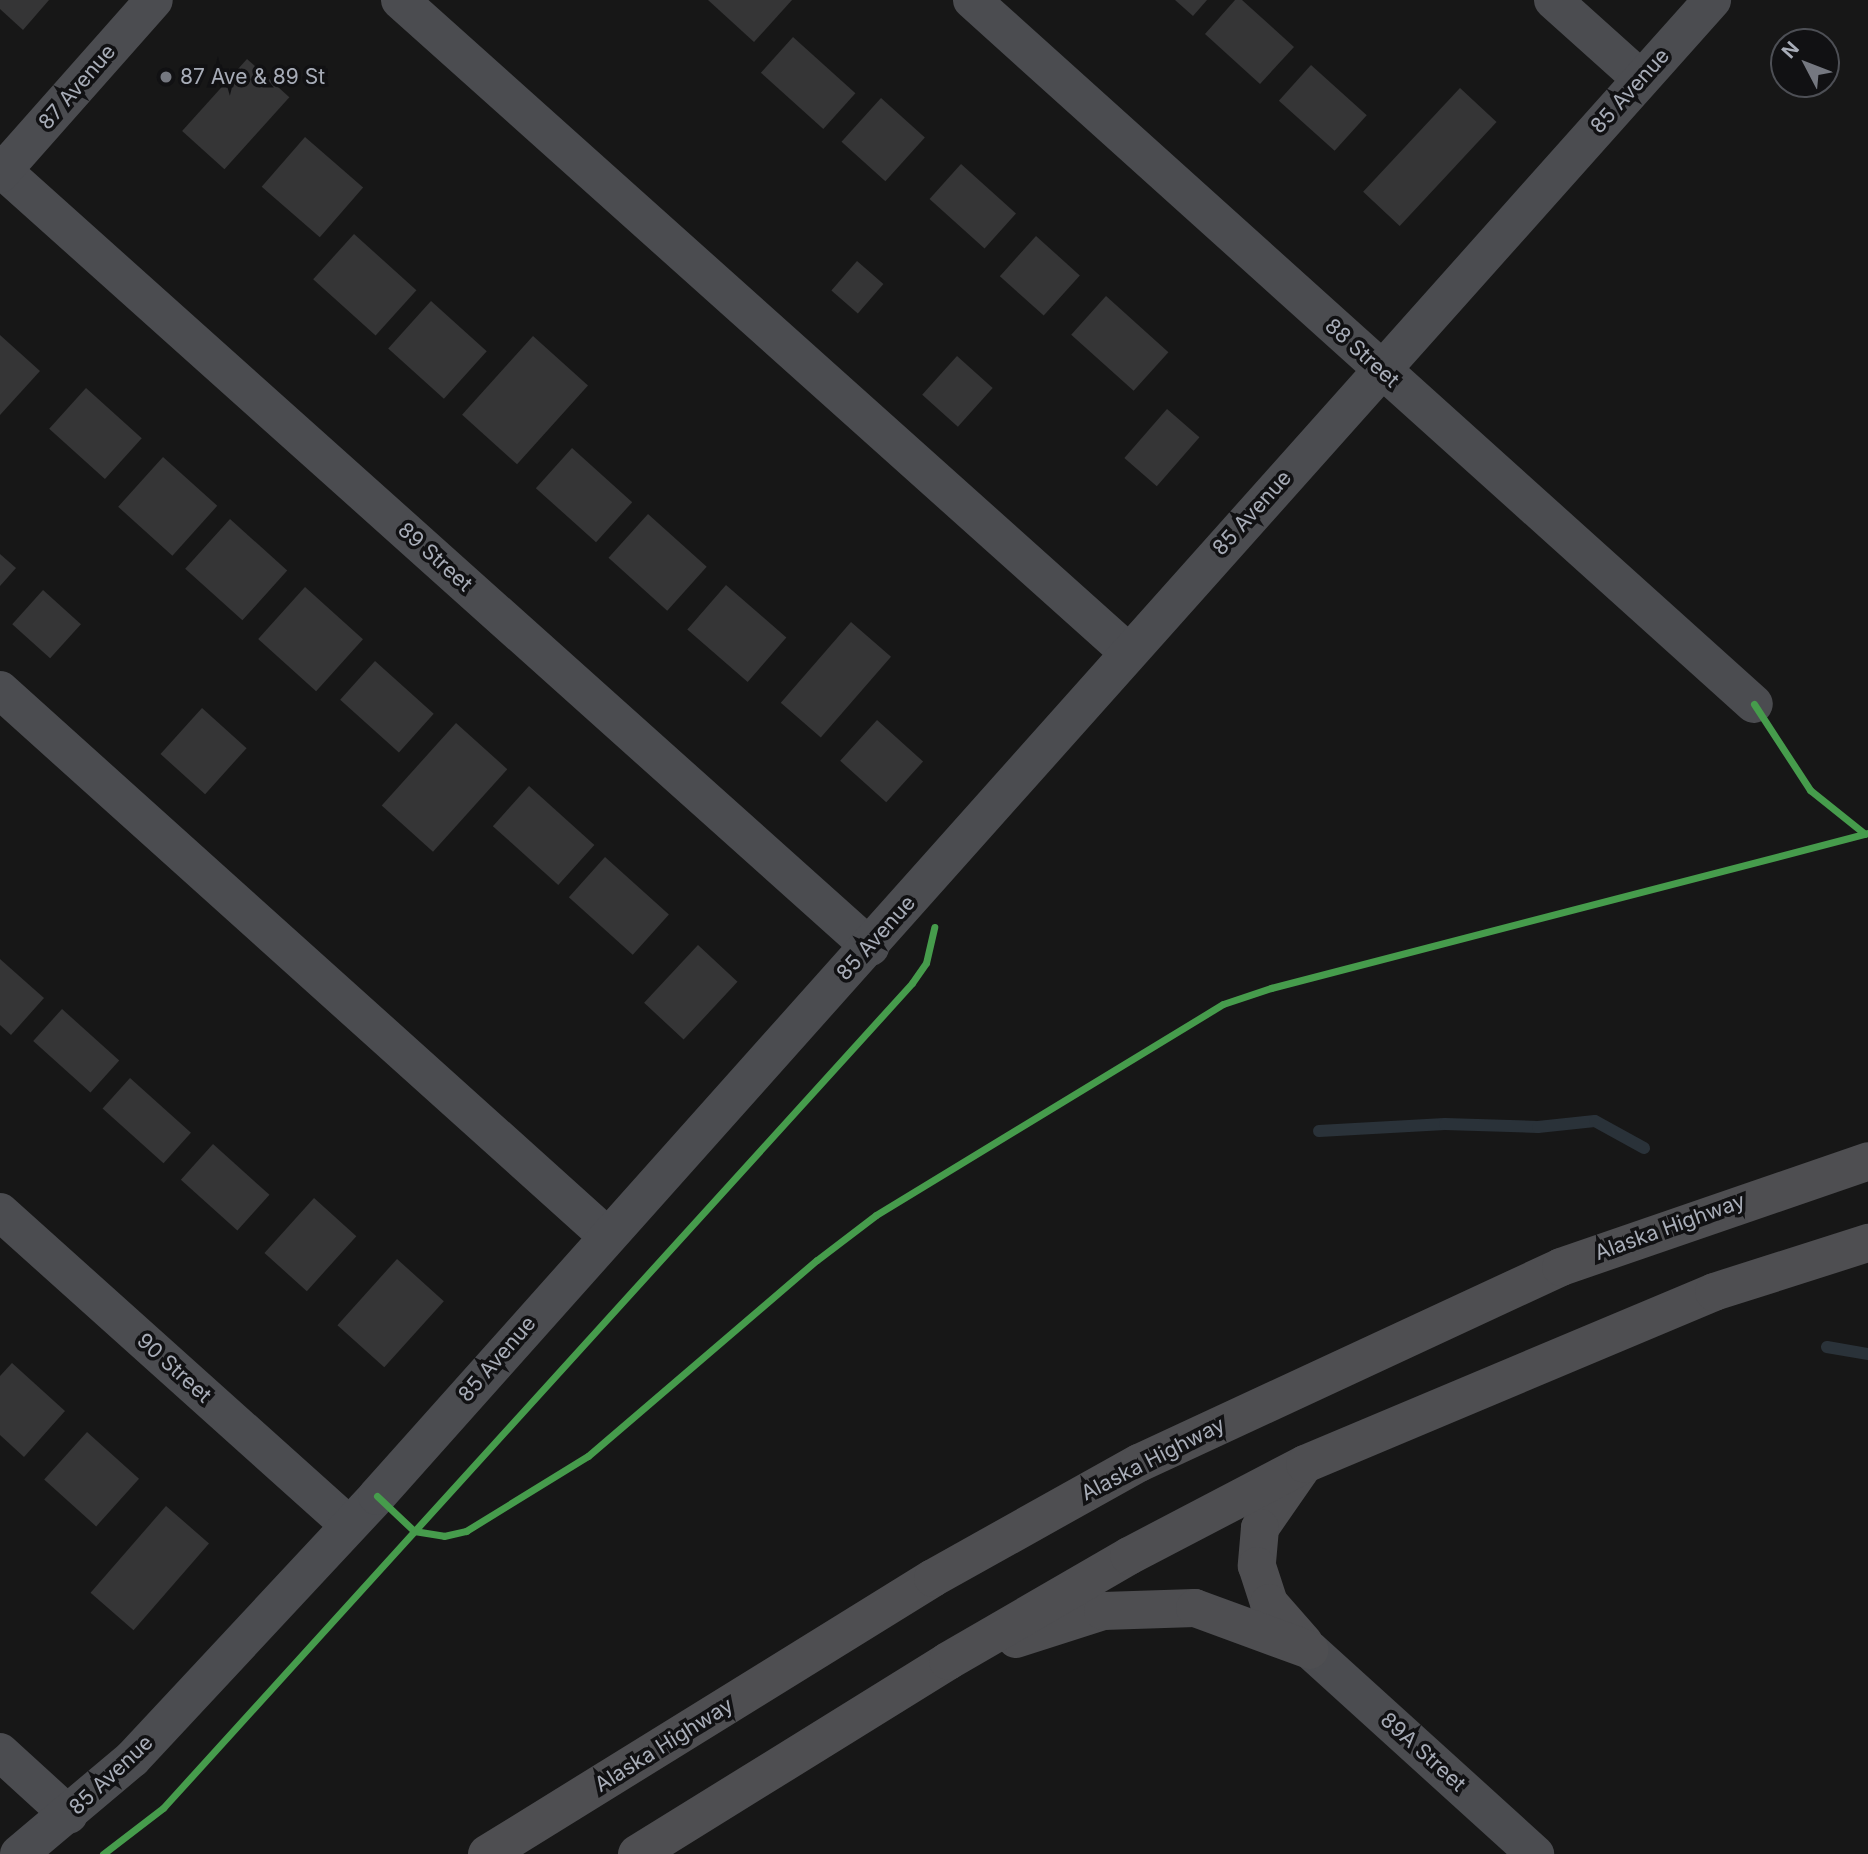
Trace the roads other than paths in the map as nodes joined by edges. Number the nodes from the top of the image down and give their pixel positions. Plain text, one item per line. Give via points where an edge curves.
1 (154, 0) edge
2 (400, 0) edge
3 (972, 0) edge
4 (1553, 0) edge
5 (1712, 0) edge
6 (1641, 79) junction
7 (1, 171) edge
8 (1380, 369) junction
9 (1128, 652) junction
10 (0, 690) edge
11 (1754, 704) dead end
12 (870, 947) junction
13 (1868, 1161) edge
14 (0, 1212) edge
15 (606, 1235) junction
16 (1868, 1243) edge
17 (1305, 1464) junction
18 (349, 1525) junction
19 (1310, 1650) junction
20 (948, 1661) junction
21 (0, 1752) edge
22 (69, 1815) junction
23 (19, 1854) edge
24 (486, 1854) edge
25 (637, 1854) edge
26 (1535, 1854) edge

1 - 7 street, 87 Avenue
2 - 9 street
3 - 8 street, 88 Street
4 - 6 street
5 - 6 street, 85 Avenue
6 - 8 street, 85 Avenue
7 - 12 street, 89 Street
8 - 9 street, 85 Avenue
8 - 11 street, 88 Street
9 - 12 street, 85 Avenue
10 - 15 street
12 - 15 street, 85 Avenue
13 - 24 highway, Alaska Highway via 1561,1267 1139,1463 933,1578
14 - 18 street, 90 Street
15 - 18 street, 85 Avenue
16 - 17 highway via 1714,1292
17 - 19 highway via 1260,1528 1257,1566 1269,1603
17 - 20 highway via 1129,1556
18 - 22 street, 85 Avenue via 132,1759
19 - 20 highway via 1195,1608 1146,1606 1103,1611
19 - 26 street, 89A Street
20 - 25 highway
21 - 22 street
22 - 23 street, 85 Avenue

